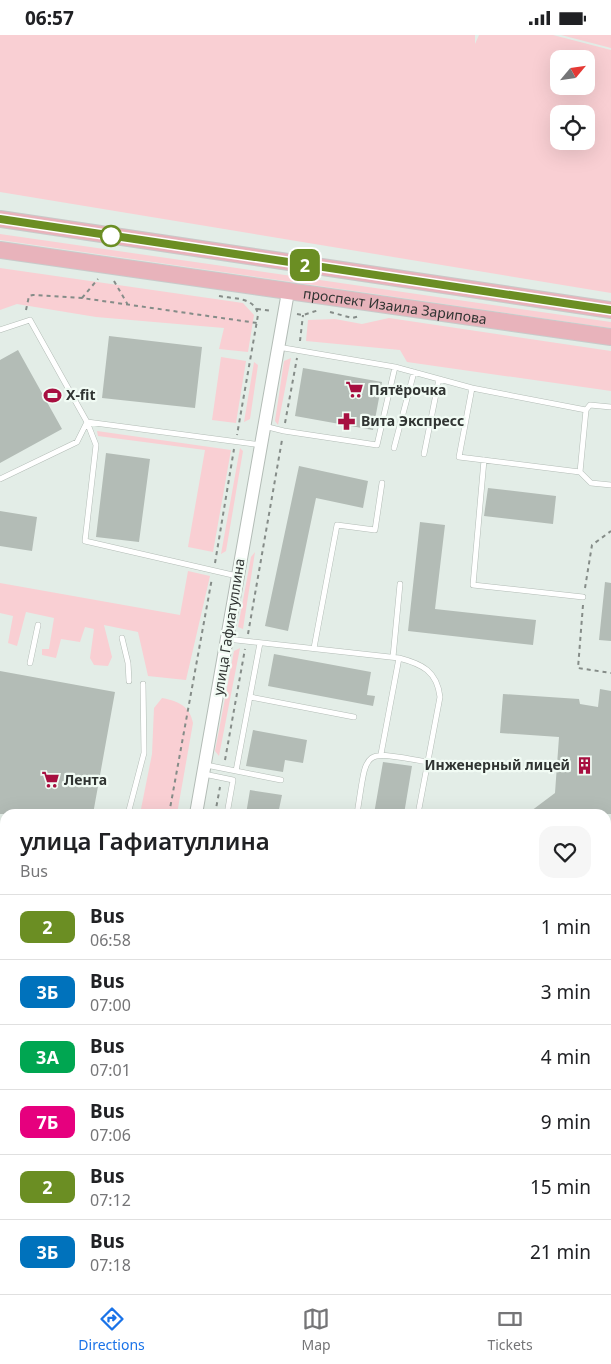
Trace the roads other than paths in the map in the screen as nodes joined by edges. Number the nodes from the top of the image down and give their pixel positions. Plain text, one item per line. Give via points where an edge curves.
1 (0, 219) edge
2 (0, 250) edge
3 (288, 292) junction
4 (611, 310) edge
5 (0, 330) edge
6 (611, 337) edge
7 (278, 347) junction
8 (395, 367) junction
9 (414, 372) junction
10 (439, 379) junction
11 (472, 388) junction
12 (611, 407) edge
13 (586, 410) junction
14 (86, 423) junction
15 (264, 426) junction
16 (261, 445) junction
17 (394, 447) dead end
18 (424, 454) dead end
19 (484, 460) junction
20 (580, 472) junction
21 (0, 479) edge
22 (382, 483) dead end
23 (611, 485) edge
24 (237, 576) junction
25 (400, 584) dead end
26 (583, 597) road end
27 (38, 625) dead end
28 (122, 638) dead end
29 (226, 639) junction
30 (260, 643) junction
31 (314, 649) junction
32 (396, 658) junction
33 (30, 663) dead end
34 (129, 681) dead end
35 (143, 684) dead end
36 (250, 697) junction
37 (354, 717) dead end
38 (381, 754) junction
39 (428, 762) junction
40 (204, 769) junction
41 (236, 771) junction
42 (281, 780) dead end
43 (129, 809) edge
44 (197, 809) edge
45 (229, 809) edge
46 (358, 809) edge
47 (419, 809) edge

1 - 4 main road, проспект Изаила Зарипова
2 - 3 main road, проспект Изаила Зарипова
3 - 6 main road, проспект Изаила Зарипова
3 - 7 street, улица Гафиатуллина
5 - 14 lane via 30,320
7 - 8 lane
7 - 15 street, улица Гафиатуллина
8 - 9 lane
8 - 15 lane via 377,445
9 - 10 lane
9 - 17 lane
10 - 11 lane
10 - 18 lane
11 - 13 lane
11 - 19 lane via 459,457
12 - 13 lane via 590,405
13 - 20 lane
14 - 16 lane
14 - 21 lane via 77,442
14 - 24 lane via 96,445 85,541
15 - 16 street, улица Гафиатуллина
16 - 24 street, улица Гафиатуллина
19 - 20 lane
19 - 26 lane via 473,585
20 - 23 lane via 591,483
22 - 31 lane via 375,530 337,525
24 - 29 street, улица Гафиатуллина
25 - 32 lane
27 - 33 lane
28 - 34 lane
29 - 30 lane
29 - 40 street, улица Гафиатуллина
30 - 31 lane
30 - 36 lane
31 - 32 lane
32 - 38 lane
32 - 39 lane via 425,666 439,687
35 - 43 lane via 144,753
36 - 37 lane
36 - 41 lane
38 - 39 lane
38 - 46 lane via 370,757 365,764
39 - 47 lane
40 - 41 lane
40 - 44 street, улица Гафиатуллина
40 - 45 lane via 233,780
41 - 42 lane

